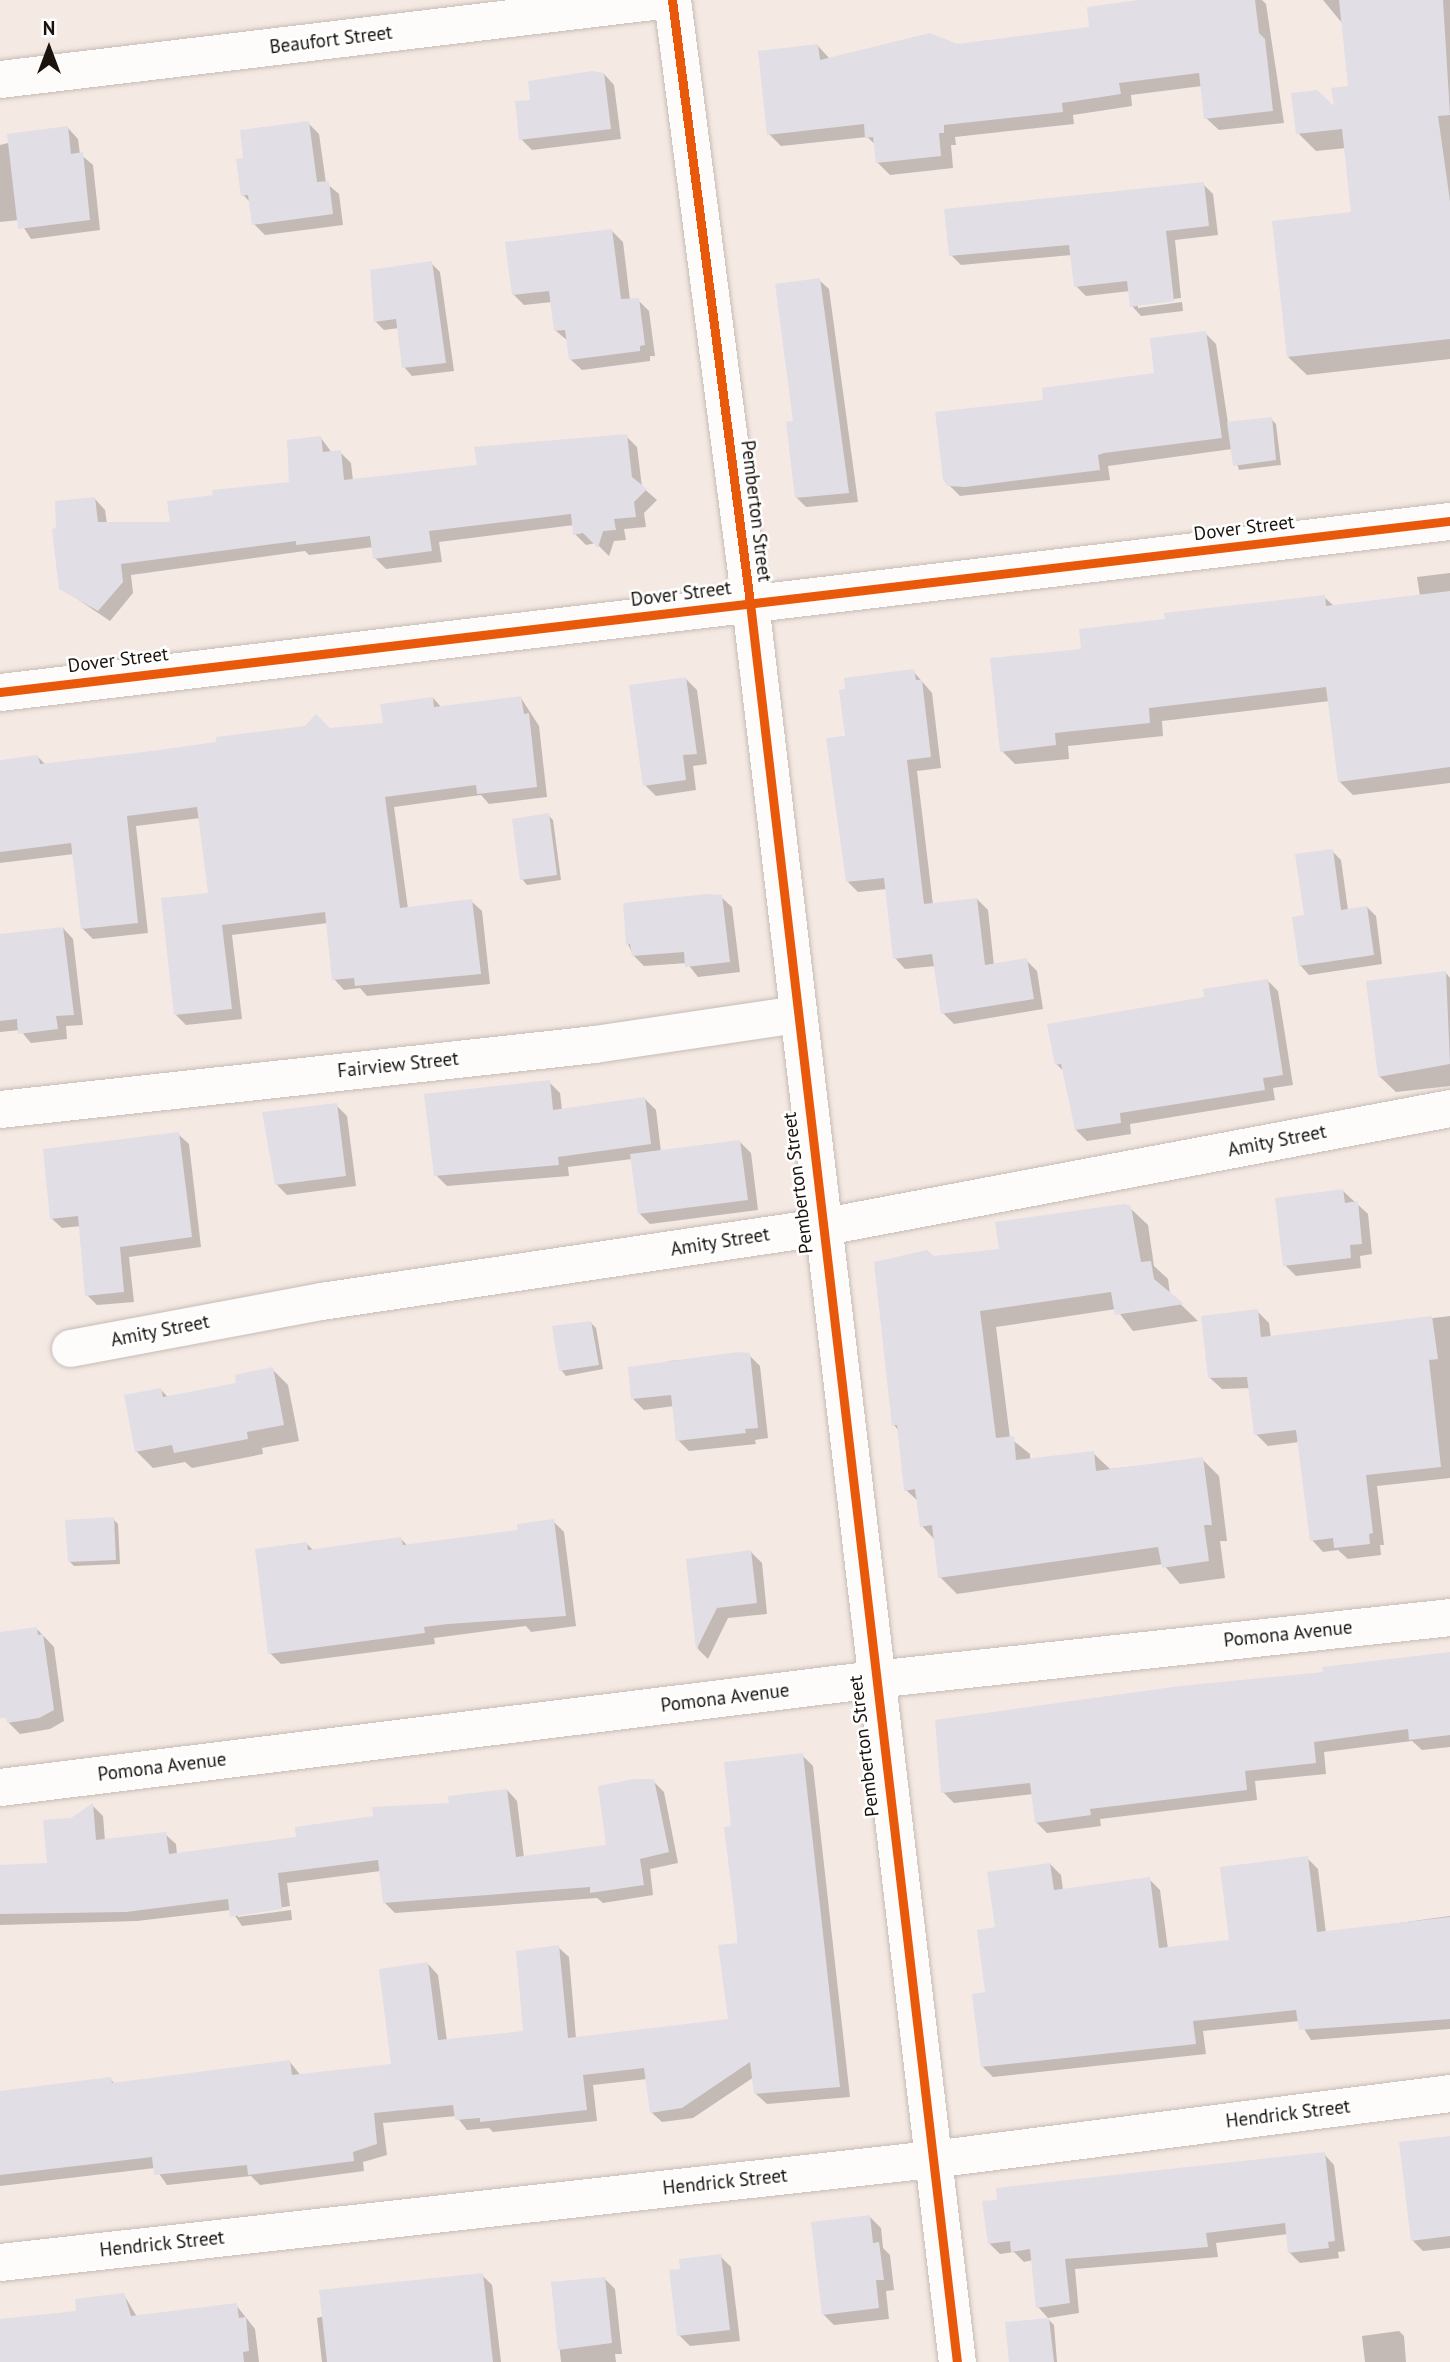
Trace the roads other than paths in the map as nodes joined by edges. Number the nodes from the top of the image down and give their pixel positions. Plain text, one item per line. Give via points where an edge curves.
1 (661, 0) edge
2 (672, 0) edge
3 (0, 79) edge
4 (1450, 521) edge
5 (750, 603) junction
6 (0, 692) edge
7 (796, 1014) junction
8 (1450, 1108) edge
9 (0, 1109) edge
10 (820, 1227) junction
11 (70, 1348) dead end
12 (1450, 1616) edge
13 (874, 1679) junction
14 (0, 1787) edge
15 (1450, 2093) edge
16 (932, 2159) junction
17 (0, 2262) edge
18 (957, 2362) edge

1 - 3 street, Beaufort Street
2 - 5 street, Pemberton Street
4 - 5 street, Dover Street
5 - 6 street, Dover Street
5 - 7 street, Pemberton Street
7 - 9 street, Fairview Street via 594,1044
7 - 10 street, Pemberton Street
8 - 10 street, Amity Street
10 - 11 street, Amity Street via 321,1301
10 - 13 street, Pemberton Street
12 - 13 street, Pomona Avenue
13 - 14 street, Pomona Avenue
13 - 16 street, Pemberton Street
15 - 16 street, Hendrick Street
16 - 17 street, Hendrick Street
16 - 18 street, Pemberton Street

